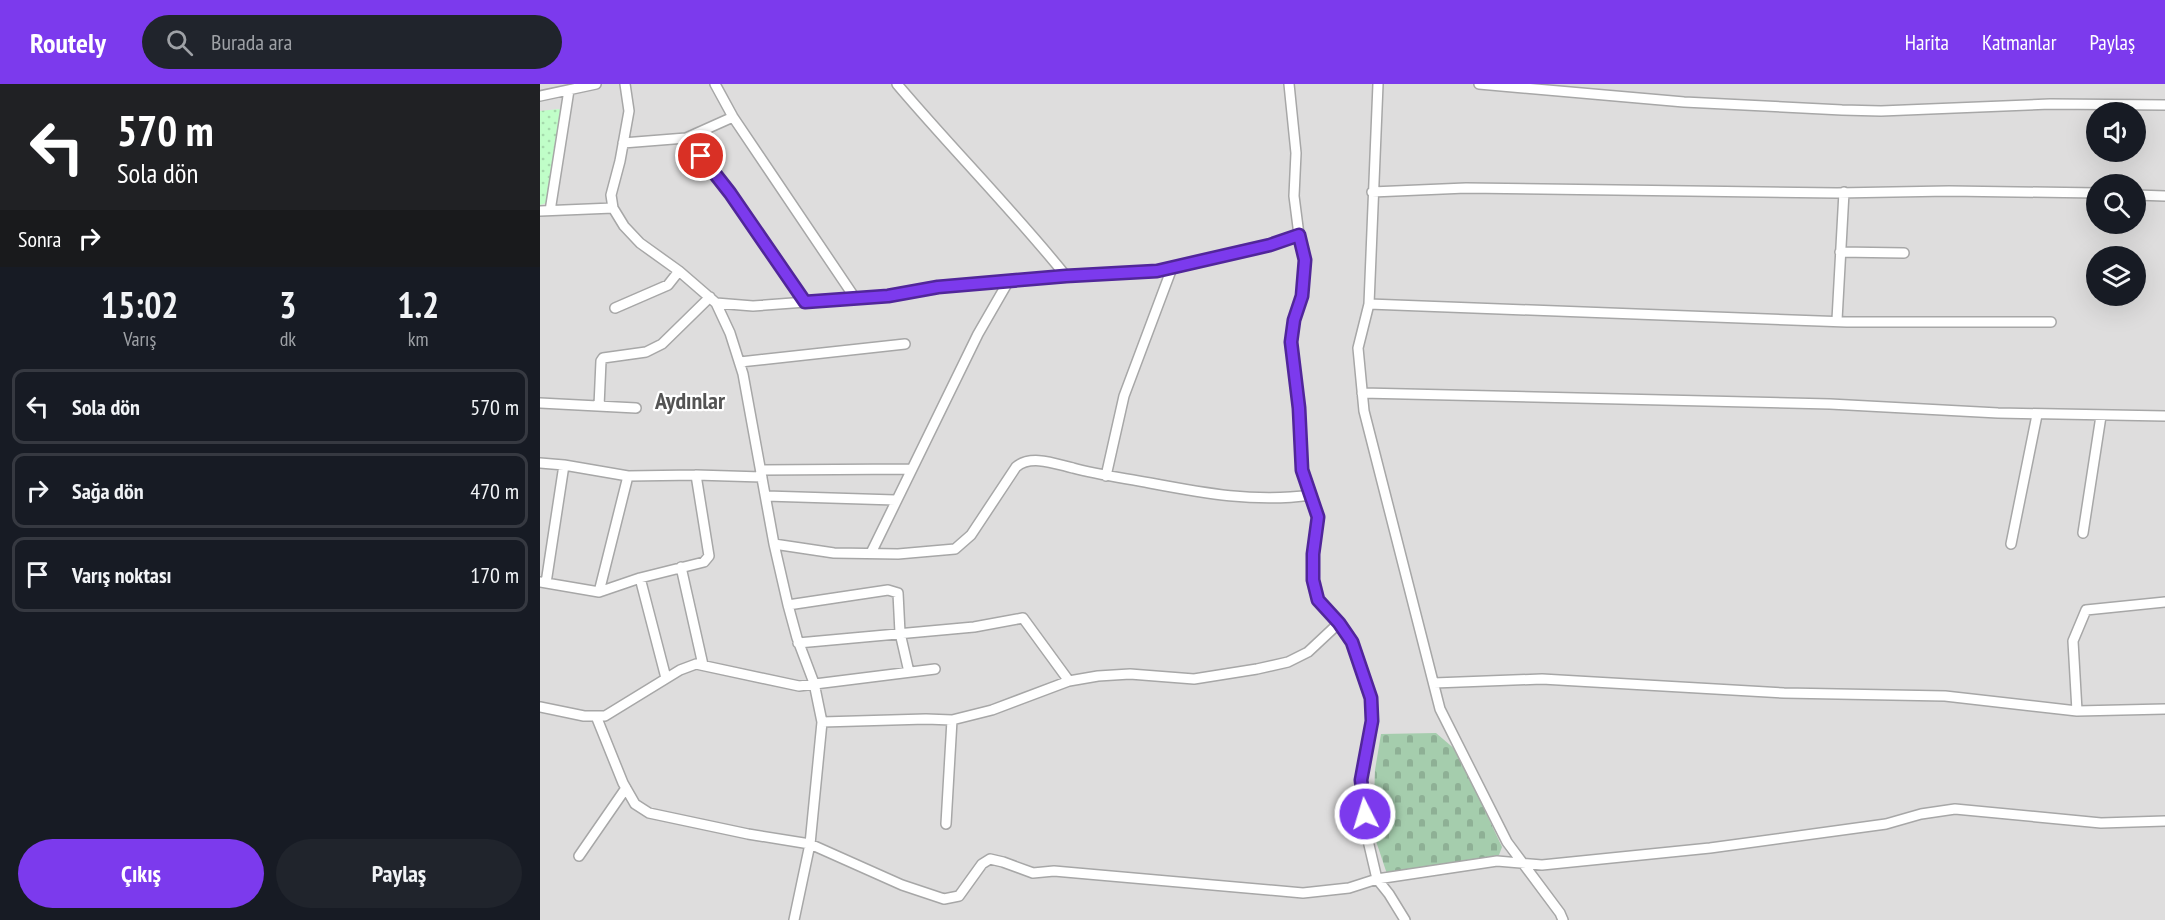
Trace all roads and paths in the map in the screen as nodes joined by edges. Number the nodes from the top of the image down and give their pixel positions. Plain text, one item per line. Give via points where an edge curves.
1 (596, 84) edge
2 (624, 84) edge
3 (715, 84) edge
4 (897, 84) edge
5 (1289, 84) edge
6 (1378, 84) edge
7 (1479, 84) edge
8 (569, 90) junction
9 (540, 96) edge
10 (2165, 105) edge
11 (733, 117) junction
12 (686, 138) junction
13 (623, 142) junction
14 (1372, 192) junction
15 (1844, 192) junction
16 (2086, 193) edge
17 (2146, 195) edge
18 (2165, 196) edge
19 (613, 208) junction
20 (550, 211) junction
21 (540, 212) edge
22 (1299, 235) junction
23 (1840, 252) junction
24 (1904, 253) dead end
25 (1172, 268) junction
26 (679, 271) junction
27 (1066, 276) junction
28 (1008, 282) junction
29 (855, 298) junction
30 (713, 300) junction
31 (805, 302) junction
32 (1369, 304) junction
33 (615, 308) dead end
34 (1837, 320) junction
35 (2051, 322) dead end
36 (905, 344) dead end
37 (740, 362) junction
38 (1362, 393) junction
39 (540, 403) edge
40 (599, 406) junction
41 (636, 408) dead end
42 (2037, 415) junction
43 (2101, 416) junction
44 (2165, 416) edge
45 (540, 463) edge
46 (564, 465) junction
47 (910, 469) junction
48 (762, 474) junction
49 (696, 475) junction
50 (628, 476) junction
51 (1106, 477) junction
52 (1310, 495) junction
53 (766, 496) junction
54 (896, 500) junction
55 (2083, 533) dead end
56 (774, 544) junction
57 (2011, 544) dead end
58 (871, 553) junction
59 (681, 567) junction
60 (640, 578) junction
61 (543, 582) edge
62 (599, 592) junction
63 (2165, 602) edge
64 (788, 605) junction
65 (1339, 623) junction
66 (900, 633) junction
67 (798, 643) junction
68 (703, 665) junction
69 (935, 669) dead end
70 (909, 672) junction
71 (666, 678) junction
72 (1069, 681) junction
73 (814, 683) junction
74 (1434, 683) junction
75 (540, 707) edge
76 (2165, 709) edge
77 (2077, 711) junction
78 (596, 716) junction
79 (952, 720) junction
80 (822, 722) junction
81 (626, 788) junction
82 (2165, 821) edge
83 (946, 824) dead end
84 (810, 844) junction
85 (579, 856) dead end
86 (1522, 863) junction
87 (1377, 879) junction
88 (794, 920) edge
89 (1406, 920) edge
90 (1563, 920) edge

1 - 8 street
2 - 13 street via 629,111
3 - 11 street
4 - 27 street via 1026,226
5 - 22 street
6 - 14 street
7 - 10 street via 1684,102 1842,110
8 - 9 street
8 - 20 street
11 - 12 street
11 - 29 street
12 - 13 street
12 - 31 street via 730,193
13 - 19 street via 611,195
14 - 15 street via 1466,188
14 - 32 street
15 - 16 street
15 - 23 street
17 - 18 street
19 - 20 street
19 - 26 street via 640,243
20 - 21 street
22 - 25 street
22 - 52 street via 1305,260 1302,296 1291,342 1302,470
23 - 24 street
23 - 34 street
25 - 27 street
25 - 51 street via 1124,396
26 - 30 street
26 - 33 street via 669,285
27 - 28 street
28 - 29 street
28 - 47 street
29 - 31 street
30 - 31 street via 753,306
30 - 37 street
30 - 40 street via 662,344 646,352 603,358
32 - 34 street
32 - 38 street via 1358,348
34 - 35 street
36 - 37 street
37 - 48 street
38 - 42 street via 1830,405
38 - 74 street
39 - 40 street
40 - 41 street
42 - 43 street
42 - 57 street
43 - 44 street
43 - 55 street
45 - 46 street
46 - 50 street
46 - 61 street
47 - 48 street
47 - 54 street
48 - 49 street
48 - 53 street
49 - 50 street
49 - 59 street via 709,556 704,562
50 - 62 street
51 - 52 street via 1215,495 1280,499
51 - 58 street via 1042,461 1022,462 971,535 955,549
52 - 65 street via 1318,517 1313,580 1318,600
53 - 54 street
53 - 56 street
54 - 58 street
56 - 58 street via 834,553
56 - 64 street
59 - 60 street
59 - 68 street
60 - 62 street
60 - 71 street
61 - 62 street
63 - 77 street via 2086,610 2073,641
64 - 66 street via 888,590 898,593
64 - 67 street
65 - 72 street via 1308,652 1288,662 1194,679 1130,674
65 - 87 street via 1352,642 1371,698 1372,721 1361,780 1366,832
66 - 67 street
66 - 70 street
66 - 72 street via 974,627 1023,618
67 - 73 street
68 - 71 street via 680,669
68 - 73 street via 799,686
69 - 70 street
70 - 73 street
71 - 78 street via 605,716
72 - 79 street via 992,710
73 - 80 street
74 - 77 street via 1542,679 1784,693 1945,696
74 - 86 street via 1440,709 1507,842
75 - 78 street
76 - 77 street
78 - 81 street
79 - 80 street
79 - 83 street
80 - 84 street
81 - 84 street via 635,804 649,813
81 - 85 street
82 - 86 street via 2101,823 1955,809 1886,824 1710,848 1542,865
84 - 87 street via 944,899 959,896 982,864 990,860 1033,873 1304,893 1349,888
84 - 88 street
86 - 87 street via 1497,861
86 - 90 street
87 - 89 street

